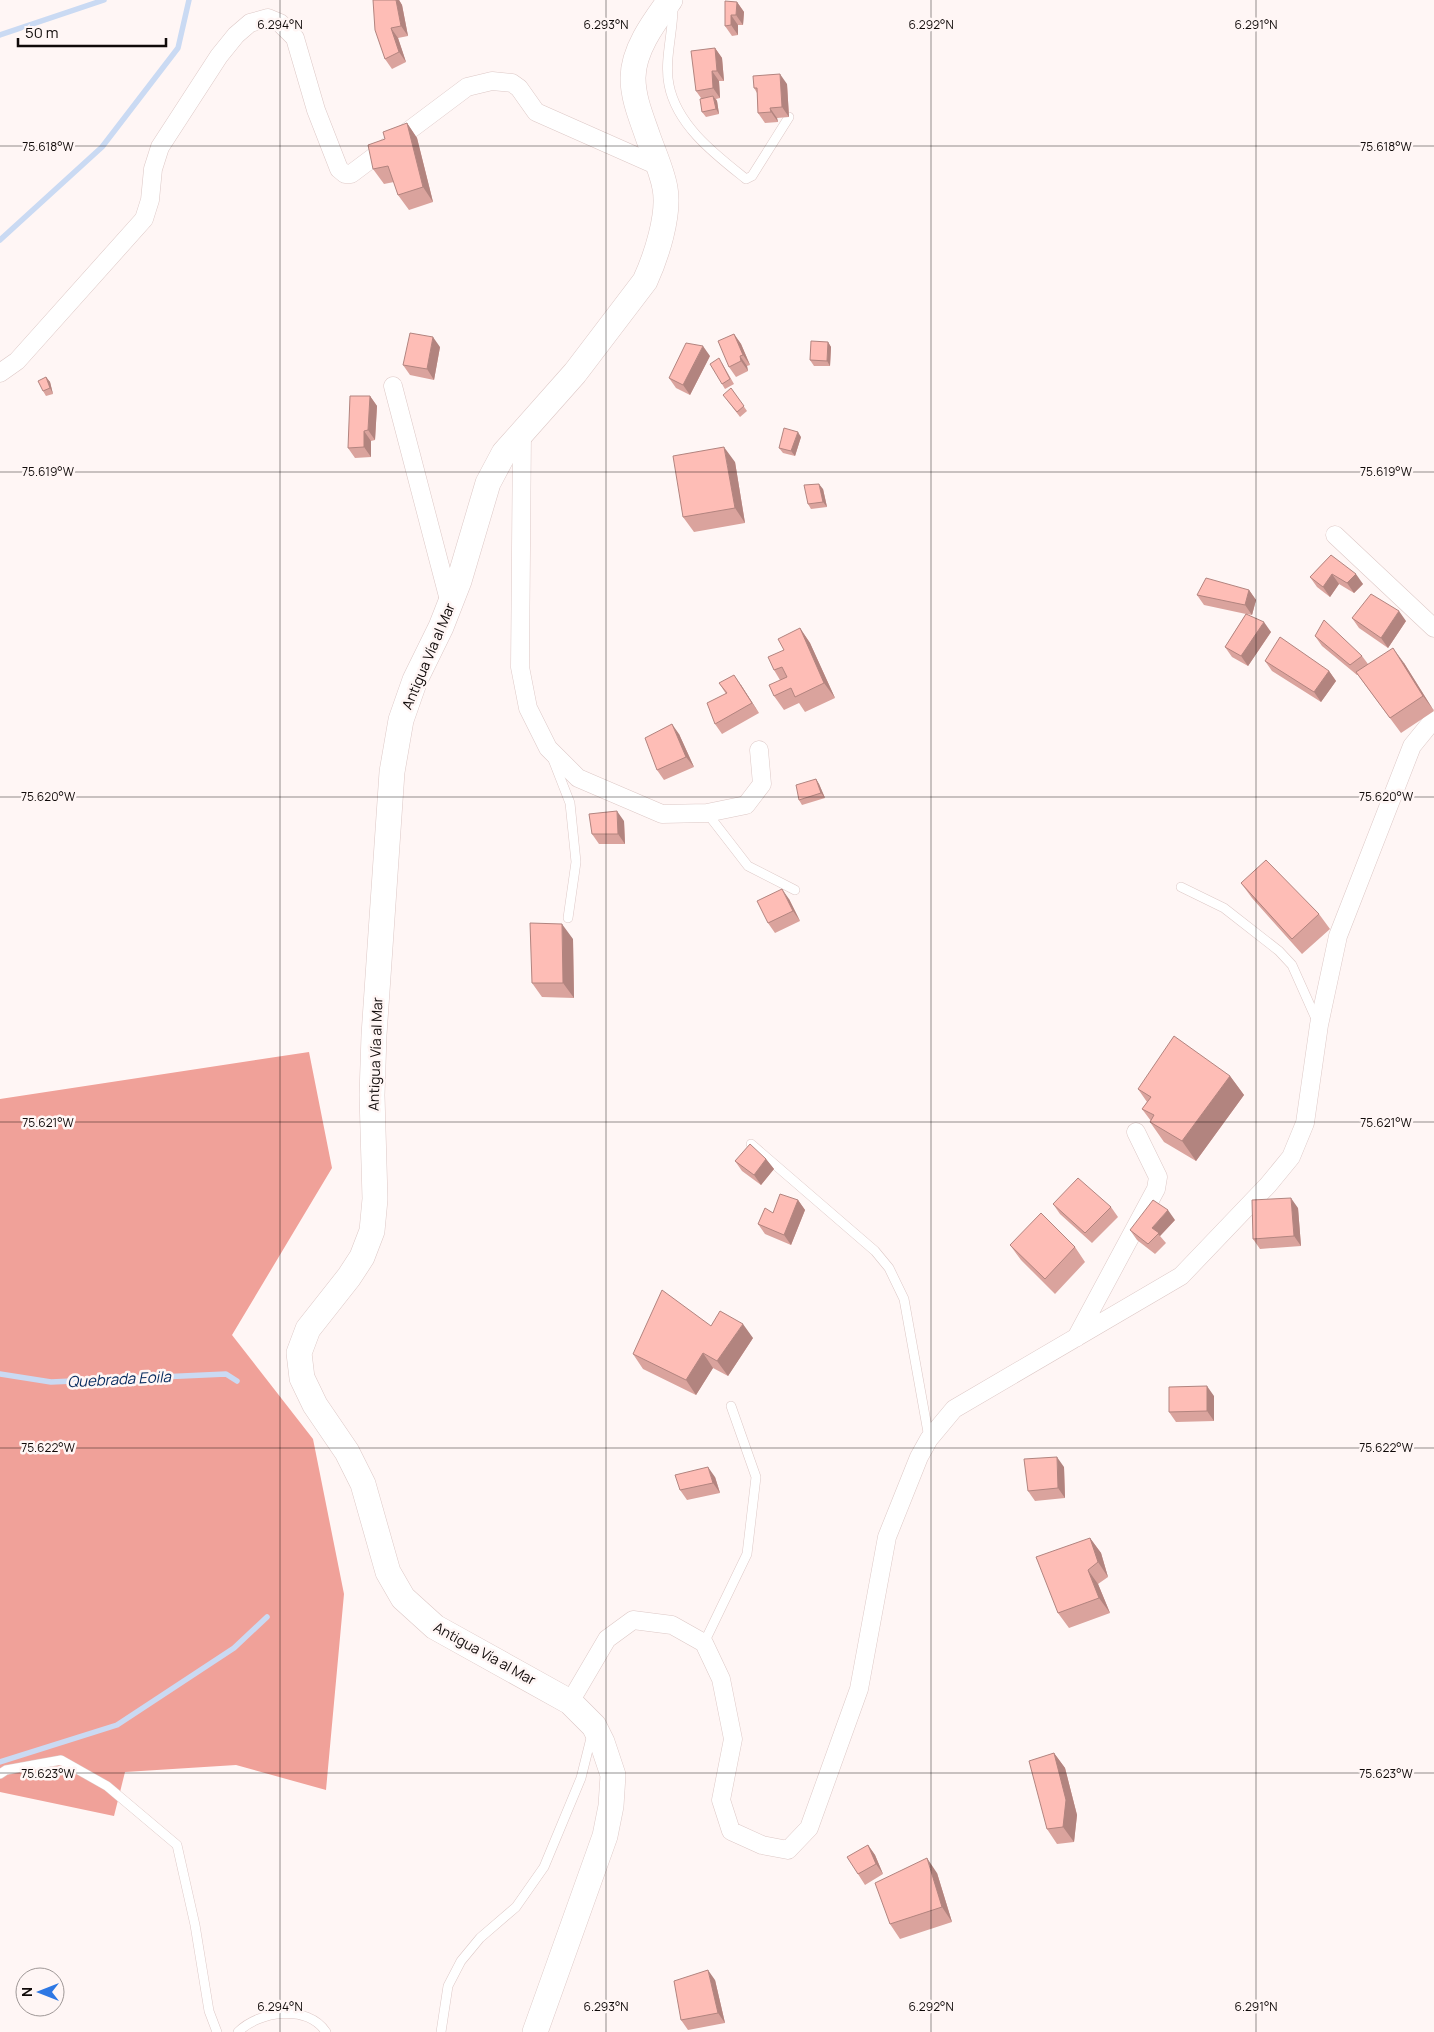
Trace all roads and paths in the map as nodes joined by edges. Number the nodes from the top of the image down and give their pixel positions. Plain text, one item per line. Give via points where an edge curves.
1 (671, 0) edge
2 (790, 117) dead end
3 (658, 166) junction
4 (0, 373) edge
5 (393, 386) dead end
6 (522, 431) junction
7 (1335, 535) dead end
8 (450, 604) junction
9 (1434, 628) edge
10 (1434, 719) edge
11 (548, 748) junction
12 (758, 750) dead end
13 (706, 813) junction
14 (1181, 888) dead end
15 (795, 890) dead end
16 (568, 918) dead end
17 (1319, 1026) junction
18 (1136, 1132) dead end
19 (751, 1144) edge
20 (1075, 1338) junction
21 (731, 1406) dead end
22 (929, 1439) junction
23 (704, 1643) junction
24 (570, 1702) junction
25 (594, 1726) junction
26 (0, 1774) edge
27 (217, 2032) edge
28 (238, 2032) edge
29 (326, 2032) edge
30 (440, 2032) edge
31 (535, 2032) edge

1 - 2 lane via 669,84 685,122 706,145 746,179 752,176
1 - 3 main road, Antigua Vía al Mar via 652,25 638,55 633,78 638,111
3 - 4 street via 536,112 512,83 492,81 467,87 351,174 344,174 339,169 316,110 296,38 280,22 268,18 250,23 219,56 160,146 144,219 17,361
3 - 6 main road, Antigua Vía al Mar via 665,190 664,216 660,242 645,281 575,373
5 - 8 street
6 - 8 main road, Antigua Vía al Mar via 504,453 488,483
6 - 11 street via 520,666 528,708
7 - 9 street
8 - 24 main road, Antigua Vía al Mar via 415,680 402,720 392,772 372,1095 375,1199 372,1231 362,1257 308,1329 299,1353 302,1378 315,1405 347,1452 363,1484 388,1572 403,1598 435,1628
10 - 17 street via 1412,746 1338,936
11 - 13 street via 578,778 618,796 662,814
11 - 16 lane via 570,803 576,862
12 - 13 street via 762,784 746,805
13 - 15 lane via 748,866
14 - 17 lane via 1224,908 1279,951 1292,965
17 - 20 street via 1305,1123 1291,1157 1181,1276
18 - 20 street via 1158,1177 1156,1190
19 - 22 lane via 875,1251 889,1268 904,1299
20 - 22 street via 954,1409
21 - 23 lane via 756,1477 747,1554
22 - 23 street via 887,1537 859,1689 809,1828 788,1850 762,1846 731,1832 722,1800 732,1739 721,1679
23 - 24 street via 672,1625 633,1620 607,1638
24 - 25 main road, Antigua Vía al Mar
25 - 30 lane via 581,1778 544,1867 516,1907 480,1938 461,1961 448,1986
25 - 31 main road, Antigua Vía al Mar via 612,1775 608,1821
26 - 27 lane via 6,1770 61,1760 108,1786 177,1846 195,1924 209,2011
28 - 29 lane via 247,2023 280,2013 302,2015

